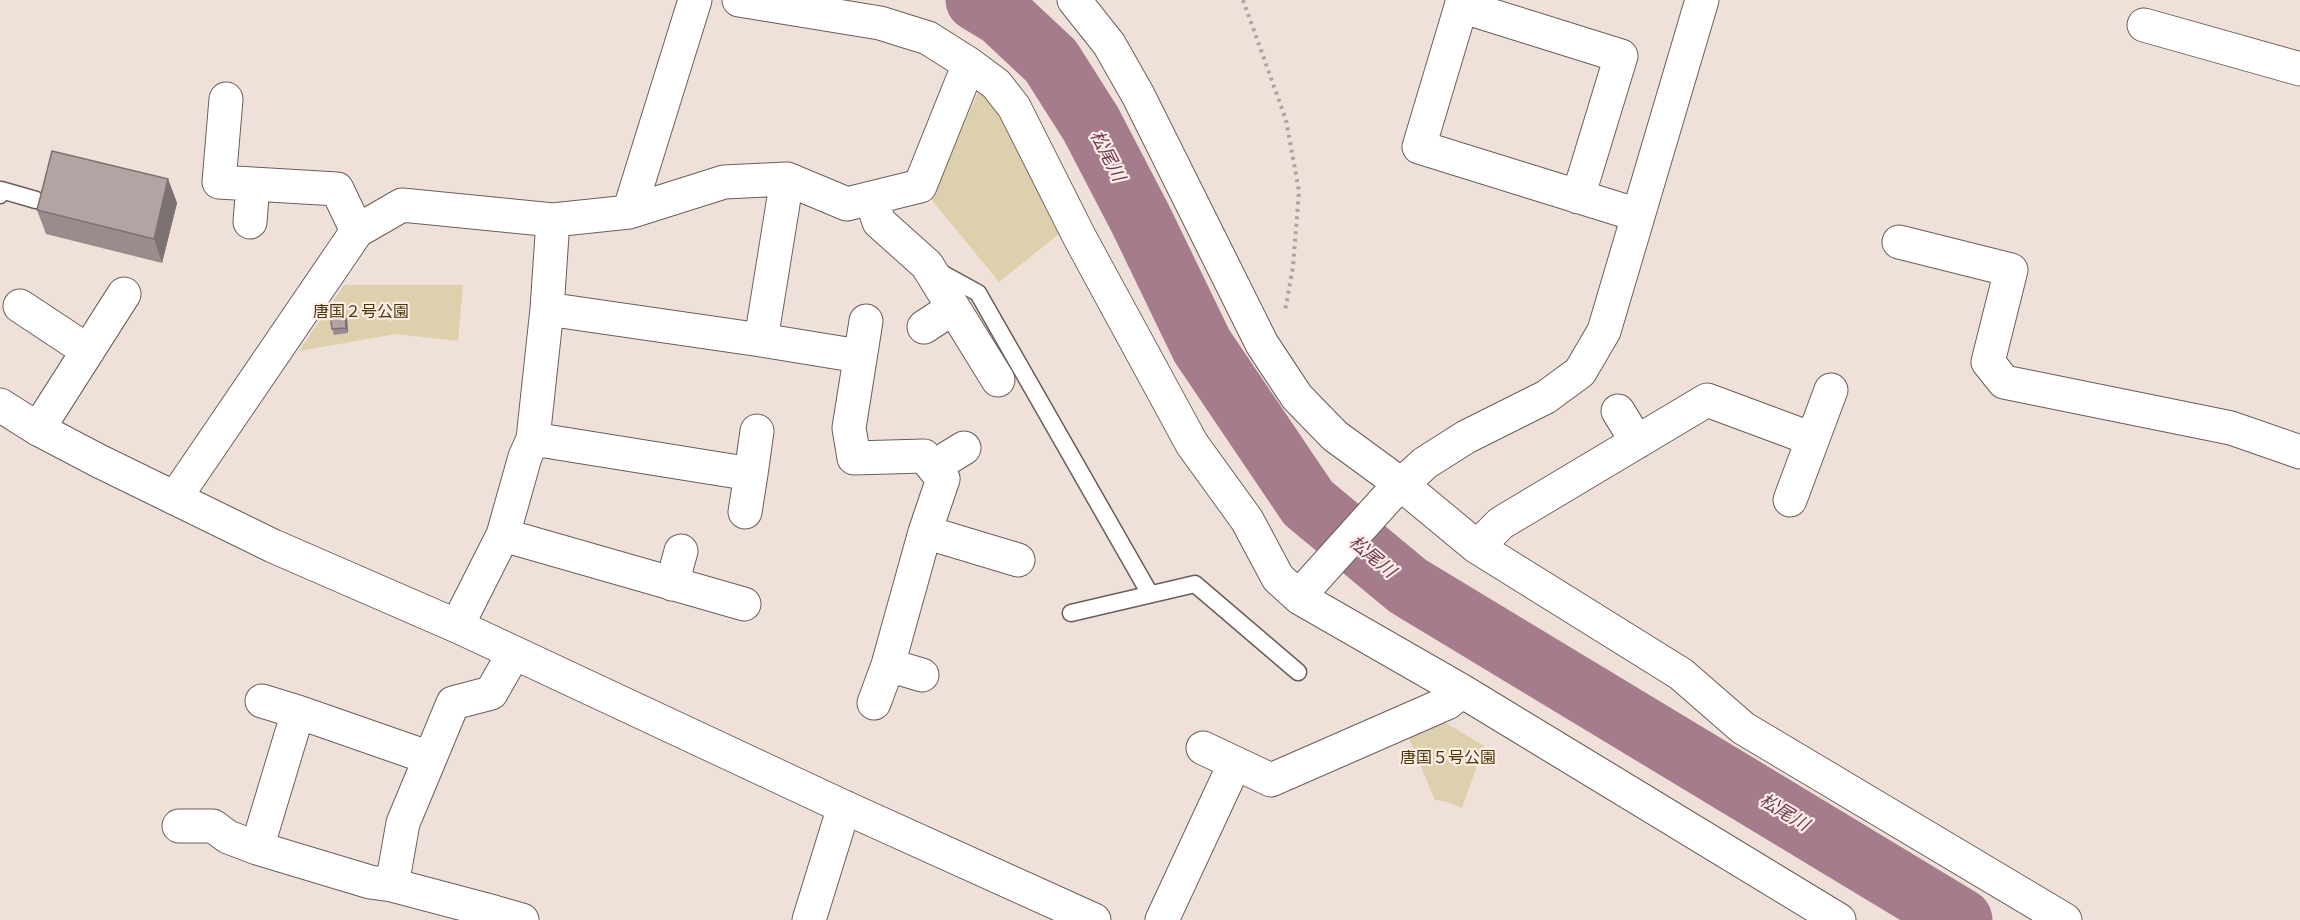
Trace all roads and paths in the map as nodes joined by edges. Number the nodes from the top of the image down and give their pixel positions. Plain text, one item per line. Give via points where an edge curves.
1 (694, 0) edge
2 (739, 0) edge
3 (1074, 0) edge
4 (1243, 0) edge
5 (1702, 0) edge
6 (1462, 3) edge
7 (2144, 25) dead end
8 (969, 64) junction
9 (2300, 69) edge
10 (226, 99) dead end
11 (787, 179) junction
12 (254, 184) junction
13 (0, 195) edge
14 (1578, 197) junction
15 (871, 198) junction
16 (36, 200) dead end
17 (629, 212) junction
18 (1638, 215) junction
19 (553, 220) junction
20 (250, 222) dead end
21 (357, 231) junction
22 (1899, 242) dead end
23 (927, 265) junction
24 (124, 294) dead end
25 (20, 306) dead end
26 (953, 308) junction
27 (547, 309) junction
28 (866, 321) dead end
29 (924, 327) dead end
30 (761, 339) junction
31 (1262, 344) junction
32 (88, 351) junction
33 (859, 356) junction
34 (998, 380) dead end
35 (1831, 390) dead end
36 (0, 405) edge
37 (1618, 411) dead end
38 (38, 429) junction
39 (758, 431) dead end
40 (533, 439) junction
41 (1812, 440) junction
42 (1637, 442) junction
43 (964, 448) dead end
44 (2299, 449) edge
45 (933, 467) junction
46 (751, 474) junction
47 (1396, 490) junction
48 (175, 498) junction
49 (1790, 500) dead end
50 (745, 512) dead end
51 (925, 532) junction
52 (503, 536) junction
53 (1477, 547) junction
54 (681, 551) dead end
55 (1018, 560) dead end
56 (672, 584) junction
57 (1304, 592) junction
58 (1150, 594) junction
59 (744, 604) dead end
60 (1071, 613) dead end
61 (457, 626) junction
62 (514, 652) junction
63 (888, 665) junction
64 (1298, 672) dead end
65 (922, 675) dead end
66 (1462, 691) junction
67 (262, 700) dead end
68 (874, 703) dead end
69 (298, 712) junction
70 (1203, 748) dead end
71 (430, 758) junction
72 (1235, 763) junction
73 (843, 807) junction
74 (179, 826) dead end
75 (257, 848) junction
76 (392, 885) junction
77 (503, 917) edge
78 (815, 918) edge
79 (1094, 920) edge
80 (1162, 920) edge
81 (1839, 920) edge
82 (2065, 920) edge

1 - 17 street
2 - 8 street via 880,23 928,38
3 - 31 street via 1109,44 1138,95
4 - 31 path via 1286,120 1299,191 1293,267 1280,338
5 - 18 street
6 - 14 street via 1621,56
6 - 14 street via 1419,147
7 - 9 street
8 - 15 street via 920,186
8 - 57 street via 996,84 1014,107 1192,444 1247,520 1278,578
10 - 12 street via 219,182
11 - 15 street via 847,204
11 - 17 street via 724,182
11 - 30 street
12 - 20 street
12 - 21 street via 337,189
13 - 16 lane via 1,190
14 - 18 street
15 - 23 street via 879,222
17 - 19 street
18 - 47 street via 1604,331 1580,372 1546,397 1466,437 1425,463
19 - 21 street via 402,205
19 - 27 street
21 - 48 street
22 - 44 street via 2011,270 1988,362 2004,382 2231,428
23 - 26 street
23 - 58 lane via 978,293
24 - 32 street
25 - 32 street
26 - 29 street
26 - 34 street
27 - 30 street
27 - 40 street
28 - 33 street
30 - 33 street
31 - 47 street via 1297,397
32 - 38 street
33 - 45 street via 849,428 854,458 924,456
35 - 41 street
36 - 38 street
37 - 42 street
38 - 48 street
39 - 46 street
40 - 46 street
40 - 52 street
41 - 42 street via 1707,400
41 - 49 street
42 - 53 street via 1501,523
43 - 45 street
45 - 51 street via 943,479
46 - 50 street
47 - 53 street
47 - 57 street
48 - 61 street via 273,546
51 - 55 street
51 - 63 street
52 - 56 street
52 - 61 street
53 - 82 street via 1681,674 1743,728
54 - 56 street
56 - 59 street
57 - 66 street
58 - 60 lane
58 - 64 lane via 1195,584
61 - 62 street
62 - 71 street via 491,693 453,703
62 - 73 street
63 - 65 street
63 - 68 street
66 - 72 street via 1446,703 1271,780
66 - 81 street
67 - 69 street
69 - 71 street
69 - 75 street
70 - 72 street
71 - 76 street via 403,823
72 - 80 street
73 - 78 street
73 - 79 street
74 - 75 street via 213,826 228,837
75 - 76 street
76 - 77 street

